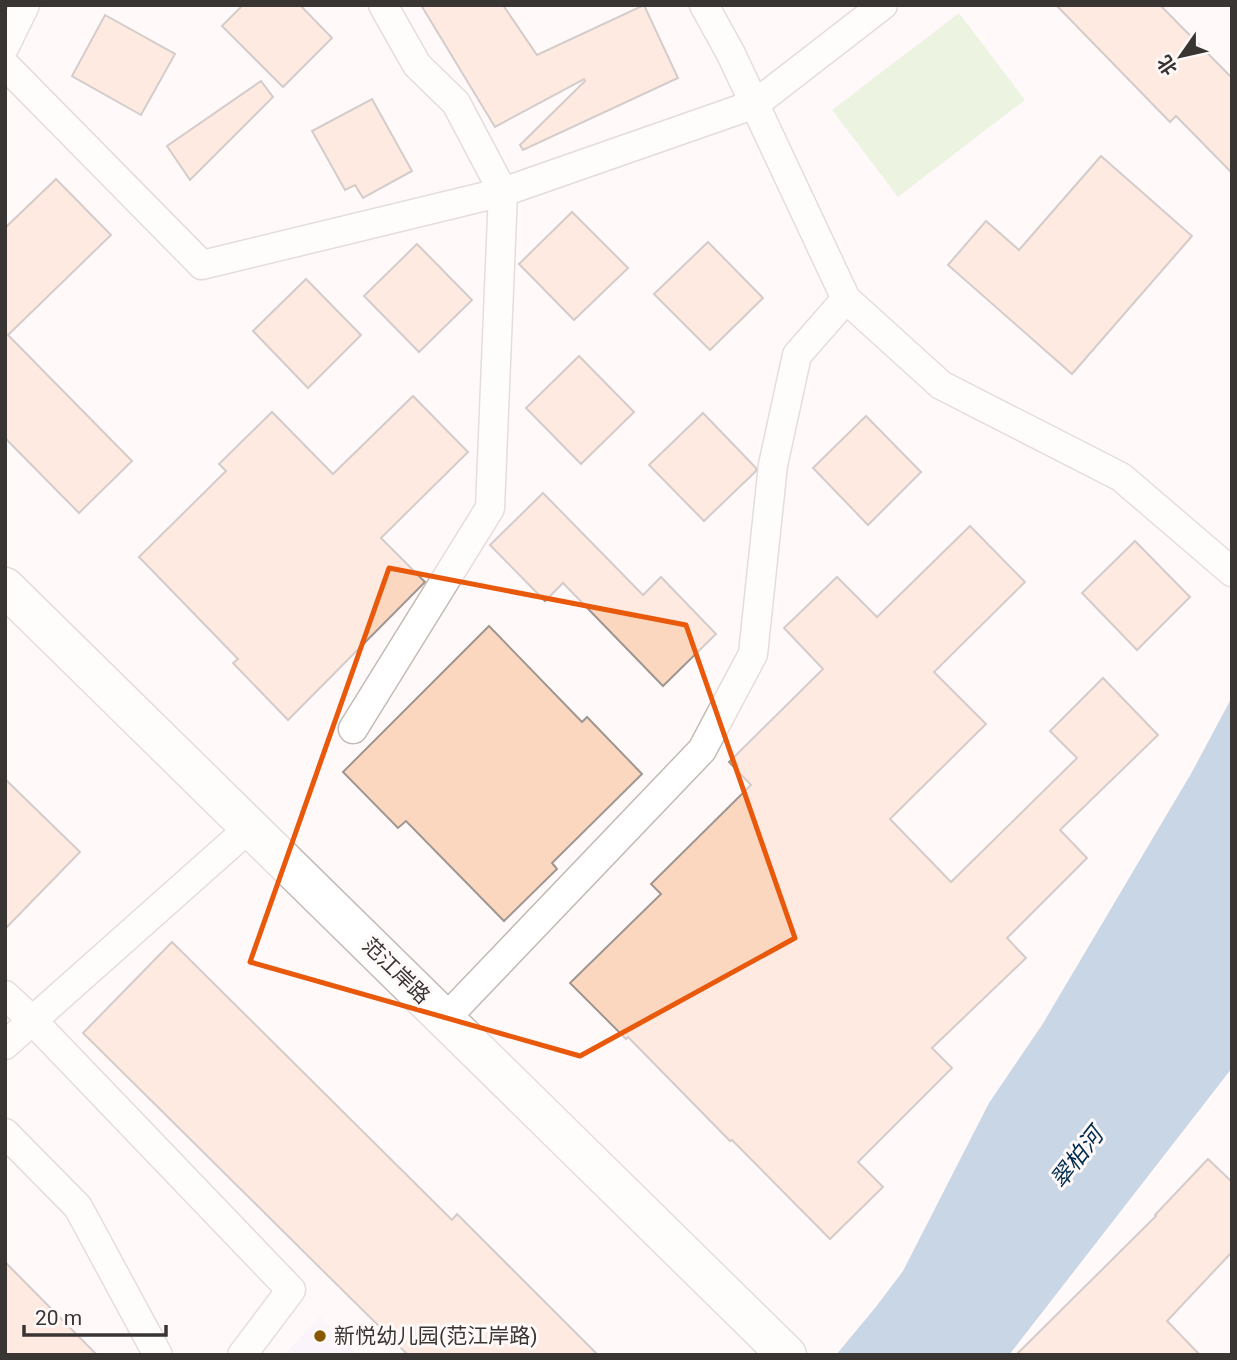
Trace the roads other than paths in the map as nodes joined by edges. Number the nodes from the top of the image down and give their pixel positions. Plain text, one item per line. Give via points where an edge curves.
1 (25, 5) edge
2 (383, 5) edge
3 (704, 5) edge
4 (883, 5) edge
5 (5, 47) edge
6 (5, 65) edge
7 (755, 104) junction
8 (503, 192) junction
9 (846, 299) junction
10 (1232, 572) edge
11 (5, 587) edge
12 (354, 729) dead end
13 (249, 828) junction
14 (5, 995) edge
15 (446, 1019) junction
16 (33, 1021) junction
17 (5, 1045) edge
18 (5, 1133) edge
19 (158, 1355) edge
20 (242, 1355) edge
21 (787, 1355) edge

1 - 5 lane
2 - 8 lane via 417,65 456,103
3 - 7 lane
4 - 7 lane
6 - 8 lane via 202,265
7 - 8 lane
7 - 9 lane
8 - 12 lane via 490,508
9 - 10 lane via 940,385 1121,477
9 - 15 lane via 797,355 774,465 752,654 702,750
11 - 13 street, 范江岸路
13 - 15 street, 范江岸路
13 - 16 lane
14 - 16 lane
15 - 21 street, 范江岸路
16 - 17 lane
16 - 20 lane via 291,1290
18 - 19 lane via 78,1208

